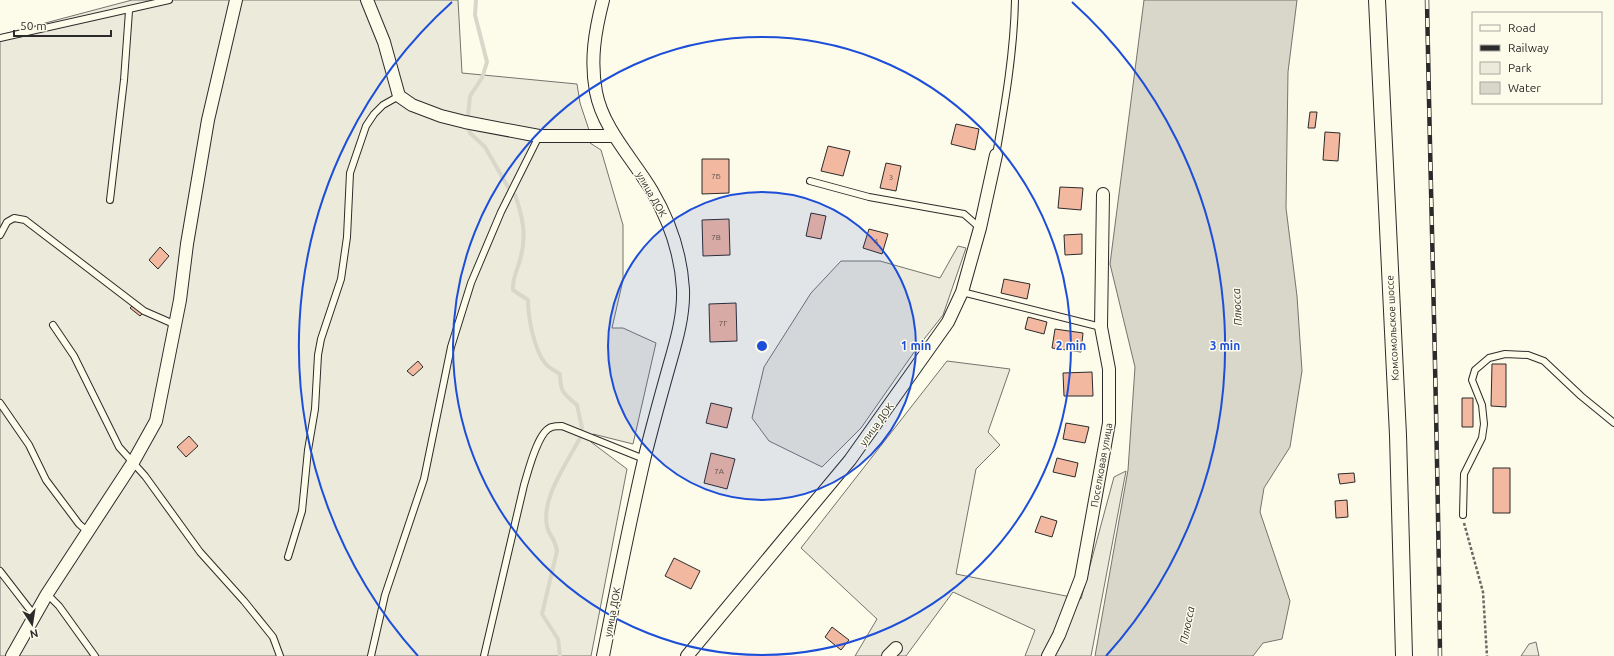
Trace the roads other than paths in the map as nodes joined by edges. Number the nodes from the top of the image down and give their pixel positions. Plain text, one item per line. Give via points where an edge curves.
1 (169, 0) edge
2 (236, 0) edge
3 (367, 0) edge
4 (603, 0) edge
5 (1015, 0) edge
6 (1377, 0) edge
7 (128, 10) junction
8 (0, 38) edge
9 (399, 96) junction
10 (539, 136) junction
11 (615, 136) junction
12 (996, 155) joint
13 (810, 181) dead end
14 (1103, 194) dead end
15 (110, 200) dead end
16 (980, 228) junction
17 (0, 235) edge
18 (962, 292) junction
19 (53, 325) dead end
20 (176, 326) junction
21 (1101, 327) junction
22 (0, 403) edge
23 (1614, 423) edge
24 (644, 459) junction
25 (132, 464) junction
26 (1463, 515) road end
27 (87, 531) junction
28 (288, 557) dead end
29 (0, 571) edge
30 (48, 594) junction
31 (34, 615) junction
32 (12, 656) edge
33 (95, 656) edge
34 (280, 656) edge
35 (371, 656) edge
36 (484, 656) edge
37 (603, 656) edge
38 (687, 656) edge
39 (1048, 656) edge
40 (1404, 656) edge

1 - 7 lane
2 - 20 street via 208,120
3 - 9 street via 384,42
4 - 11 street, улица ДОК via 594,37 593,71 600,107
5 - 12 lane via 1015,22 1005,108
6 - 40 main road, Комсомольское шоссе via 1398,435
7 - 8 lane
7 - 15 lane via 124,80
9 - 10 street via 412,105 441,116
9 - 28 lane via 383,105 370,120 350,172 347,237 341,279 321,339 302,512
10 - 11 street
10 - 35 lane via 501,212 469,290 451,347 424,479 385,595
11 - 24 street, улица ДОК via 652,191 665,217 675,244 683,288 683,309 678,336
12 - 16 street, улица ДОК
13 - 16 lane via 868,197 964,214
14 - 21 street, Поселковая улица
16 - 18 street, улица ДОК
17 - 20 lane via 7,222 14,218 25,220 144,312
18 - 21 lane
18 - 38 street, улица ДОК via 948,322 850,460
19 - 25 lane via 74,356 119,447
20 - 25 street via 156,420
21 - 39 street, Поселковая улица via 1110,369 1109,423 1081,578 1059,636
22 - 27 lane via 29,445 46,480
23 - 26 lane via 1544,361 1528,355 1505,354 1489,358 1475,370 1472,380 1482,405 1484,424 1482,438 1464,474
24 - 36 lane via 562,426 551,427 544,432 524,485
24 - 37 street, улица ДОК
25 - 27 street
25 - 34 lane via 145,476 200,552 273,638
27 - 30 street
29 - 31 lane
30 - 31 street
30 - 33 lane
31 - 32 street

